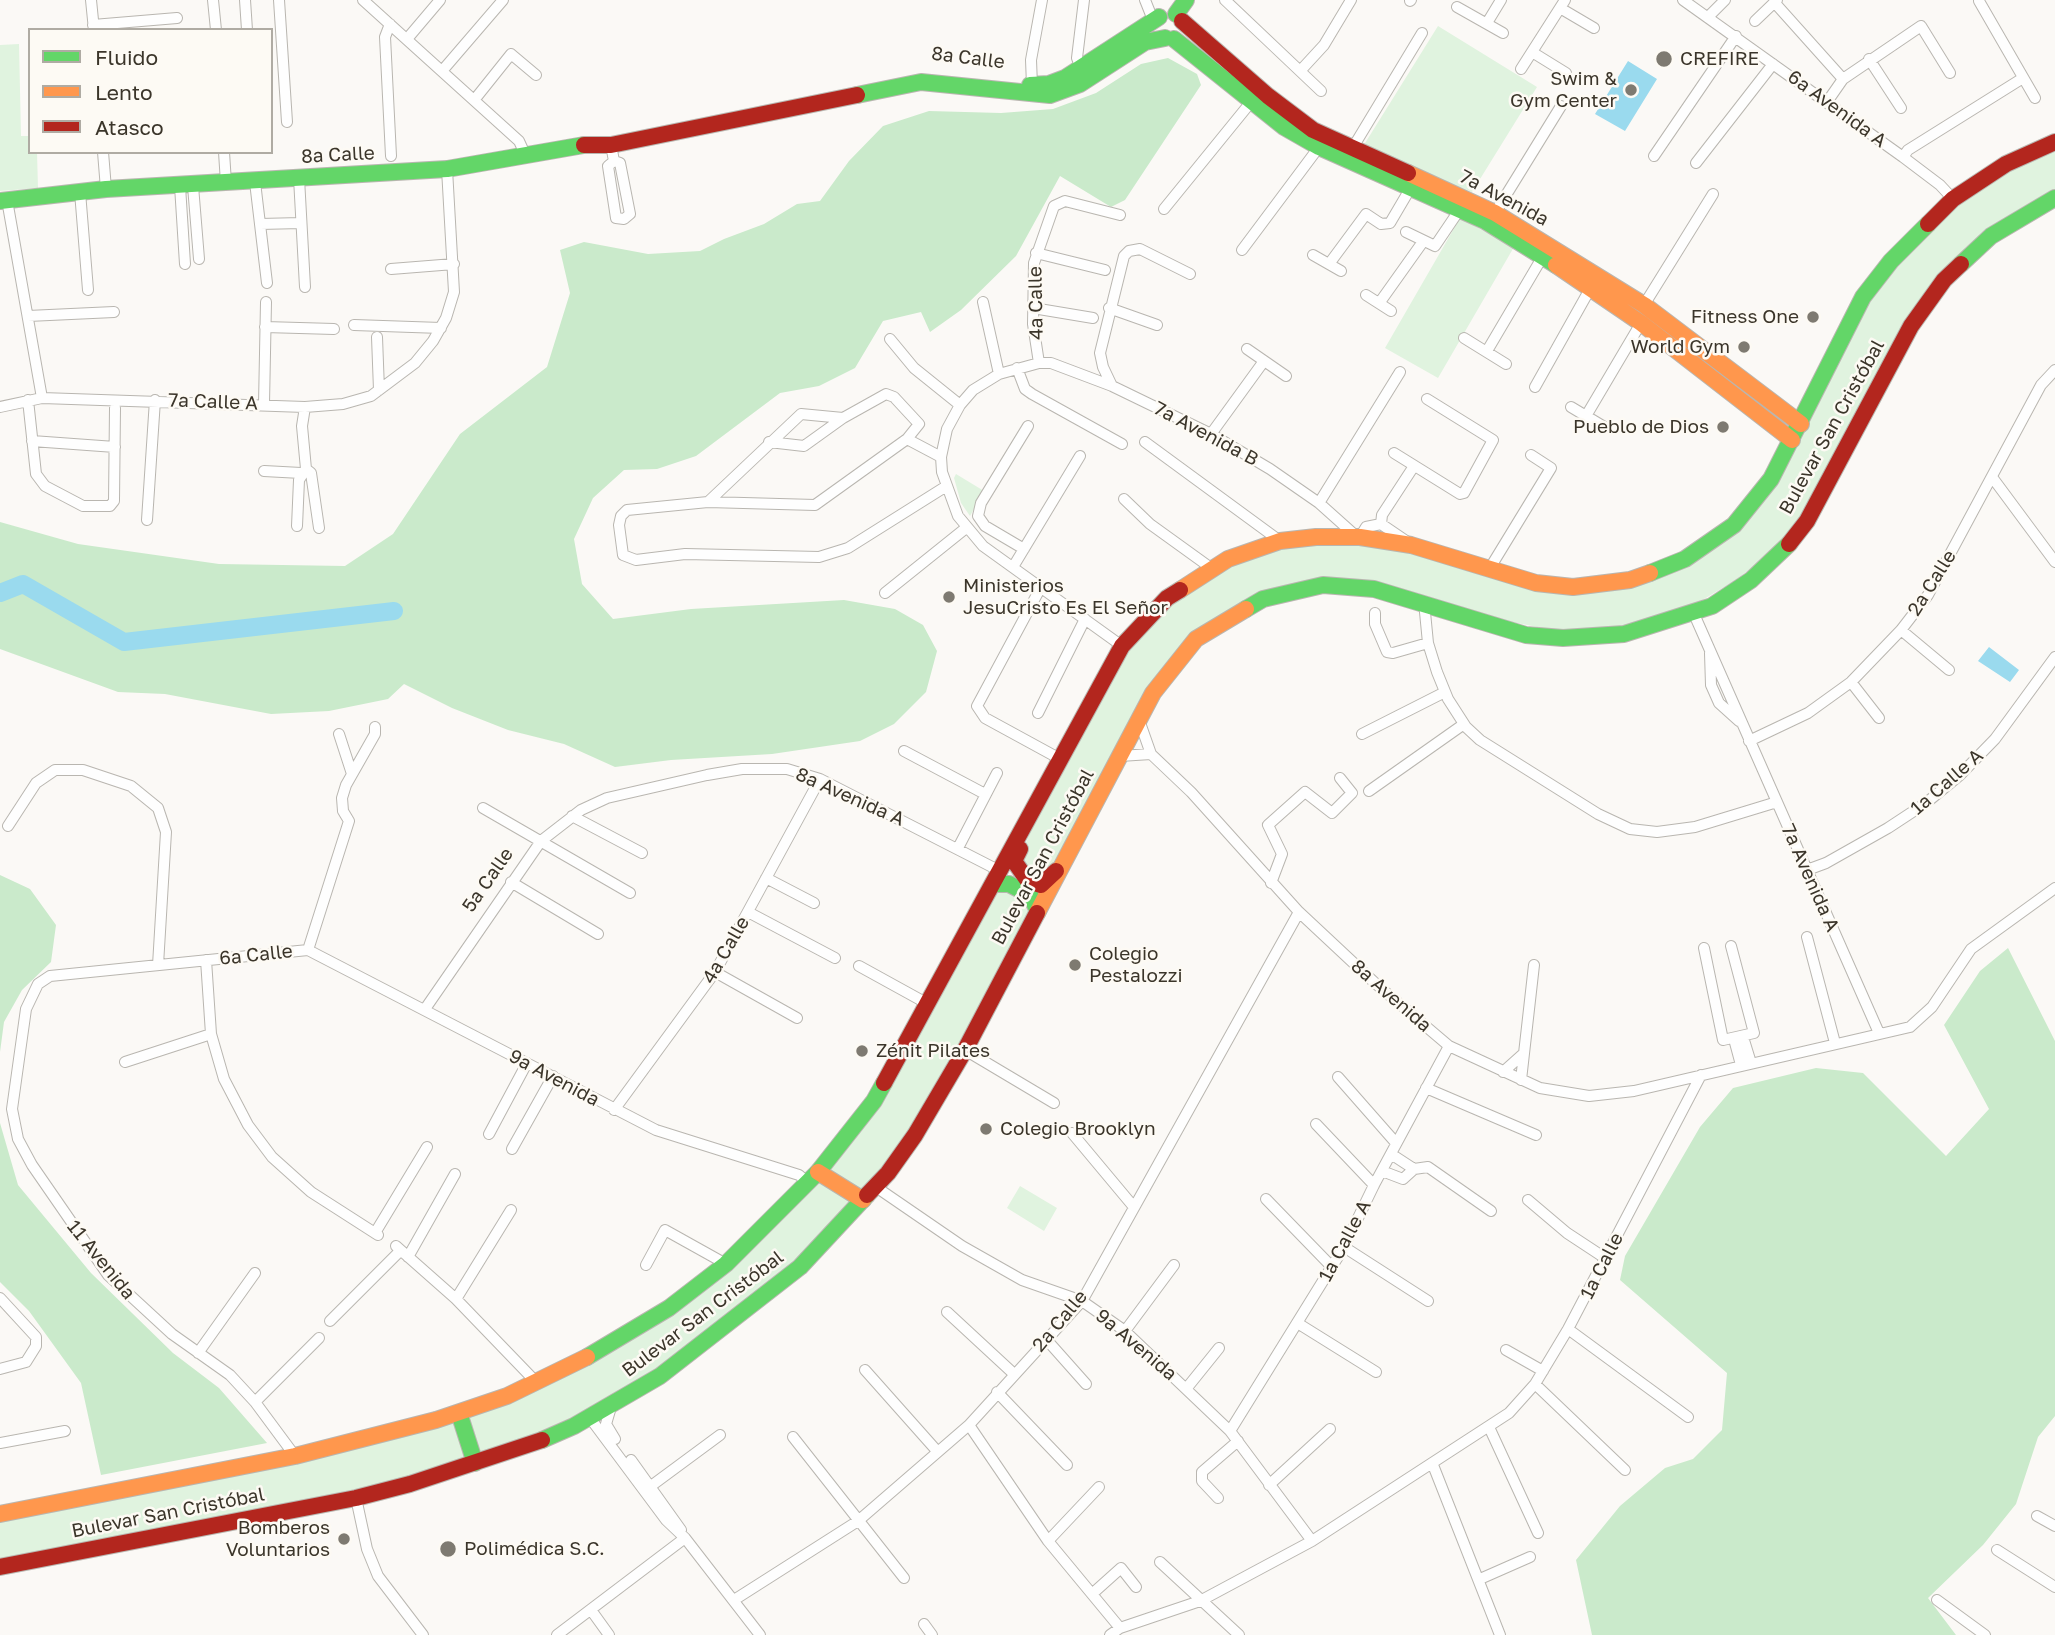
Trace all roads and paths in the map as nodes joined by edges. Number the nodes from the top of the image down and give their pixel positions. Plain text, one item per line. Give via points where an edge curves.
1 (91, 0) edge
2 (213, 0) edge
3 (245, 0) edge
4 (279, 0) edge
5 (363, 0) edge
6 (440, 0) edge
7 (503, 0) edge
8 (1042, 0) edge
9 (1084, 0) edge
10 (1145, 0) edge
11 (1186, 0) edge
12 (1225, 0) edge
13 (1351, 0) edge
14 (1501, 0) edge
15 (1683, 0) edge
16 (1725, 0) edge
17 (1776, 1) edge
18 (1979, 1) edge
19 (1563, 4) edge
20 (1457, 7) dead end
21 (1709, 16) junction
22 (177, 18) dead end
23 (1167, 18) junction
24 (1755, 21) dead end
25 (1487, 23) junction
26 (390, 24) junction
27 (93, 27) edge
28 (216, 28) edge
29 (247, 28) edge
30 (1594, 28) dead end
31 (1422, 33) dead end
32 (1503, 33) dead end
33 (1736, 36) junction
34 (1169, 38) junction
35 (407, 39) junction
36 (1532, 52) junction
37 (1869, 60) junction
38 (1773, 64) junction
39 (1521, 69) dead end
40 (1301, 70) junction
41 (442, 71) junction
42 (1566, 73) dead end
43 (1950, 73) dead end
44 (1084, 74) junction
45 (536, 75) dead end
46 (937, 78) junction
47 (2024, 78) junction
48 (1843, 79) junction
49 (1032, 85) junction
50 (1013, 88) junction
51 (1071, 88) junction
52 (1321, 91) dead end
53 (2035, 98) dead end
54 (475, 99) junction
55 (1251, 102) junction
56 (1827, 102) junction
57 (1561, 106) dead end
58 (1901, 108) dead end
59 (288, 122) dead end
60 (2055, 142) edge
61 (592, 144) junction
62 (1319, 147) junction
63 (1352, 149) junction
64 (612, 153) junction
65 (103, 154) edge
66 (224, 154) edge
67 (525, 154) junction
68 (391, 156) dead end
69 (1654, 156) dead end
70 (1903, 157) junction
71 (1696, 163) dead end
72 (447, 169) junction
73 (299, 178) junction
74 (255, 182) junction
75 (226, 183) junction
76 (186, 186) junction
77 (106, 189) junction
78 (1410, 189) junction
79 (80, 192) junction
80 (1713, 194) dead end
81 (2055, 198) edge
82 (1953, 200) junction
83 (3, 201) edge
84 (1164, 209) dead end
85 (1460, 209) junction
86 (1495, 213) junction
87 (1120, 215) dead end
88 (301, 223) junction
89 (260, 224) junction
90 (1406, 232) dead end
91 (1422, 243) junction
92 (1242, 250) dead end
93 (1036, 253) junction
94 (1313, 255) dead end
95 (1542, 256) junction
96 (199, 259) dead end
97 (185, 264) dead end
98 (454, 264) junction
99 (1329, 264) junction
100 (391, 269) dead end
101 (1105, 270) dead end
102 (1341, 271) dead end
103 (1190, 275) dead end
104 (267, 283) dead end
105 (305, 287) dead end
106 (1590, 289) junction
107 (88, 290) dead end
108 (1366, 295) dead end
109 (266, 302) dead end
110 (982, 302) dead end
111 (1380, 302) junction
112 (1644, 305) junction
113 (1033, 308) junction
114 (1109, 308) junction
115 (1391, 311) dead end
116 (114, 312) dead end
117 (28, 316) junction
118 (1093, 318) dead end
119 (1641, 323) junction
120 (355, 325) dead end
121 (1157, 325) dead end
122 (265, 327) junction
123 (441, 328) junction
124 (334, 329) dead end
125 (377, 337) dead end
126 (1464, 338) dead end
127 (890, 339) dead end
128 (1247, 349) dead end
129 (1487, 351) junction
130 (1715, 357) junction
131 (1264, 361) junction
132 (1039, 363) junction
133 (1506, 364) dead end
134 (1017, 368) junction
135 (2055, 370) edge
136 (1705, 371) junction
137 (1400, 372) dead end
138 (999, 374) junction
139 (1286, 376) dead end
140 (1112, 386) junction
141 (1535, 387) dead end
142 (379, 390) junction
143 (42, 398) junction
144 (1427, 399) dead end
145 (28, 400) junction
146 (155, 400) junction
147 (264, 404) junction
148 (960, 405) junction
149 (0, 407) edge
150 (305, 407) junction
151 (1571, 407) dead end
152 (115, 408) dead end
153 (1586, 416) junction
154 (843, 418) junction
155 (1801, 424) junction
156 (1028, 426) dead end
157 (1606, 428) dead end
158 (1211, 434) junction
159 (907, 439) junction
160 (32, 440) junction
161 (1792, 440) junction
162 (769, 442) junction
163 (1144, 442) dead end
164 (1122, 444) dead end
165 (115, 447) junction
166 (1394, 453) dead end
167 (1080, 456) dead end
168 (1531, 456) dead end
169 (941, 457) junction
170 (1414, 466) junction
171 (264, 471) dead end
172 (304, 471) junction
173 (1992, 477) junction
174 (945, 487) junction
175 (1124, 499) dead end
176 (708, 502) junction
177 (1319, 503) junction
178 (147, 520) dead end
179 (1381, 524) junction
180 (297, 526) dead end
181 (320, 528) dead end
182 (966, 528) junction
183 (1359, 537) junction
184 (1280, 541) junction
185 (1411, 545) junction
186 (1024, 549) junction
187 (1456, 561) junction
188 (2055, 562) edge
189 (1493, 563) junction
190 (1013, 567) junction
191 (1211, 568) junction
192 (1524, 579) junction
193 (1041, 587) junction
194 (885, 593) dead end
195 (1424, 602) junction
196 (1375, 613) dead end
197 (1694, 614) junction
198 (1085, 619) junction
199 (1901, 631) junction
200 (1428, 643) junction
201 (1122, 646) junction
202 (2055, 657) edge
203 (1949, 670) dead end
204 (1851, 682) junction
205 (1445, 692) junction
206 (1038, 713) dead end
207 (1879, 718) dead end
208 (1139, 720) junction
209 (1464, 724) junction
210 (375, 727) dead end
211 (339, 734) dead end
212 (1362, 734) dead end
213 (1749, 741) junction
214 (904, 751) dead end
215 (1152, 754) junction
216 (1120, 756) junction
217 (1062, 760) junction
218 (997, 773) dead end
219 (352, 774) junction
220 (1340, 778) dead end
221 (820, 779) junction
222 (1047, 788) junction
223 (1369, 791) dead end
224 (985, 794) junction
225 (607, 798) joint
226 (1777, 802) junction
227 (483, 808) dead end
228 (572, 816) junction
229 (8, 826) dead end
230 (541, 841) junction
231 (958, 848) junction
232 (642, 853) dead end
233 (1063, 864) junction
234 (1807, 870) junction
235 (766, 878) junction
236 (996, 878) junction
237 (511, 882) junction
238 (1271, 883) junction
239 (2055, 888) edge
240 (630, 893) dead end
241 (814, 903) dead end
242 (1038, 911) junction
243 (748, 912) junction
244 (1299, 912) junction
245 (598, 933) dead end
246 (1807, 937) dead end
247 (1731, 946) dead end
248 (1704, 948) dead end
249 (308, 950) junction
250 (835, 958) dead end
251 (206, 960) junction
252 (158, 965) junction
253 (1534, 965) dead end
254 (859, 966) dead end
255 (715, 972) junction
256 (928, 1004) junction
257 (26, 1009) joint
258 (425, 1009) junction
259 (797, 1018) dead end
260 (1878, 1033) junction
261 (211, 1034) junction
262 (1739, 1038) junction
263 (1835, 1043) junction
264 (1449, 1046) junction
265 (965, 1049) junction
266 (1522, 1055) junction
267 (125, 1062) dead end
268 (527, 1063) junction
269 (1746, 1064) junction
270 (1503, 1072) junction
271 (1701, 1075) junction
272 (553, 1076) junction
273 (1338, 1077) dead end
274 (1521, 1080) junction
275 (1426, 1088) junction
276 (1054, 1103) dead end
277 (614, 1110) junction
278 (1316, 1124) dead end
279 (1072, 1133) dead end
280 (488, 1135) dead end
281 (1536, 1135) dead end
282 (1396, 1143) junction
283 (427, 1147) dead end
284 (512, 1149) dead end
285 (1391, 1154) junction
286 (1413, 1170) junction
287 (1382, 1171) junction
288 (455, 1174) dead end
289 (813, 1177) junction
290 (1374, 1185) junction
291 (876, 1187) junction
292 (1266, 1199) dead end
293 (863, 1200) junction
294 (1528, 1200) dead end
295 (1133, 1206) junction
296 (511, 1210) dead end
297 (1491, 1211) dead end
298 (1344, 1247) junction
299 (401, 1251) junction
300 (1605, 1258) junction
301 (726, 1264) junction
302 (646, 1265) dead end
303 (1174, 1265) dead end
304 (1332, 1267) junction
305 (255, 1273) dead end
306 (0, 1298) edge
307 (456, 1299) junction
308 (1082, 1301) junction
309 (1428, 1301) dead end
310 (947, 1312) dead end
311 (330, 1321) dead end
312 (1299, 1324) junction
313 (1569, 1329) junction
314 (1125, 1331) junction
315 (319, 1338) dead end
316 (1046, 1339) junction
317 (1219, 1348) dead end
318 (1506, 1350) dead end
319 (198, 1353) junction
320 (0, 1369) edge
321 (865, 1370) dead end
322 (1543, 1371) junction
323 (1376, 1372) dead end
324 (1014, 1374) junction
325 (537, 1383) junction
326 (1086, 1384) dead end
327 (1535, 1384) junction
328 (1186, 1389) junction
329 (997, 1392) junction
330 (255, 1402) junction
331 (611, 1407) junction
332 (458, 1413) junction
333 (1688, 1417) dead end
334 (590, 1418) junction
335 (969, 1425) junction
336 (1489, 1427) junction
337 (1330, 1429) dead end
338 (65, 1431) dead end
339 (1230, 1431) junction
340 (720, 1434) dead end
341 (793, 1437) dead end
342 (1238, 1441) junction
343 (0, 1443) edge
344 (937, 1451) junction
345 (295, 1456) junction
346 (475, 1463) junction
347 (1067, 1465) dead end
348 (1433, 1465) junction
349 (1625, 1470) dead end
350 (1269, 1485) junction
351 (651, 1486) junction
352 (1099, 1487) dead end
353 (356, 1498) junction
354 (1218, 1498) dead end
355 (0, 1514) edge
356 (2037, 1516) dead end
357 (858, 1521) junction
358 (2055, 1526) edge
359 (1538, 1533) dead end
360 (685, 1538) junction
361 (1048, 1541) junction
362 (1312, 1541) junction
363 (1997, 1550) dead end
364 (1530, 1557) dead end
365 (1160, 1562) dead end
366 (0, 1567) edge
367 (904, 1578) dead end
368 (1480, 1579) junction
369 (1136, 1587) dead end
370 (2055, 1587) edge
371 (1092, 1594) junction
372 (734, 1600) junction
373 (1937, 1600) dead end
374 (1200, 1601) junction
375 (591, 1610) junction
376 (924, 1623) dead end
377 (1120, 1628) junction
378 (1224, 1630) edge
379 (423, 1635) edge
380 (557, 1635) edge
381 (609, 1635) edge
382 (760, 1635) edge
383 (932, 1635) edge
384 (1110, 1635) edge
385 (1239, 1635) edge
386 (1500, 1635) edge
387 (1985, 1635) edge

1 - 27 street
2 - 28 street
3 - 29 street
4 - 59 street
5 - 26 street
6 - 35 street
7 - 41 street
8 - 49 street via 1031,60
9 - 44 street via 1077,58
10 - 23 street
11 - 23 main road
12 - 40 street
13 - 40 street via 1324,45
14 - 25 street
15 - 21 street, 6a Avenida A
16 - 21 street
17 - 24 street
17 - 48 street
18 - 47 street
19 - 30 street
19 - 36 street
20 - 25 street
21 - 33 street, 6a Avenida A
22 - 27 street
23 - 34 main road via 1157,29
23 - 34 main road via 1182,29
23 - 44 main road, 8a Calle
23 - 63 main road, 7a Avenida via 1293,116
25 - 32 street
26 - 35 street
26 - 68 street via 385,37
31 - 63 street
33 - 38 street, 6a Avenida A
33 - 69 street
34 - 44 main road, 8a Calle via 1144,42
34 - 55 main road, 7a Avenida via 1195,53
35 - 41 street
36 - 39 street
36 - 42 street
37 - 43 street via 1921,26
37 - 48 street
37 - 58 street
38 - 56 street, 6a Avenida A
38 - 71 street
40 - 52 street
41 - 54 street
44 - 49 main road, 8a Calle
44 - 51 main road, 8a Calle
45 - 54 street via 511,54
46 - 50 main road, 8a Calle
46 - 61 main road, 8a Calle via 909,74 608,136
46 - 64 main road, 8a Calle
47 - 53 street
47 - 70 street
48 - 56 street
49 - 50 main road, 8a Calle
49 - 51 main road via 1038,89
50 - 51 main road, 8a Calle via 1051,95
54 - 67 street via 519,141
55 - 62 main road, 7a Avenida
55 - 84 street
56 - 70 street, 6a Avenida A
57 - 86 street
60 - 82 main road, Bulevar San Cristóbal via 2006,164
61 - 64 main road, 8a Calle
61 - 67 main road, 8a Calle
62 - 78 main road, 7a Avenida
62 - 92 street
63 - 86 main road, 7a Avenida
64 - 64 street via 608,166 616,218 624,219 630,214 620,163
65 - 77 street
66 - 75 street
67 - 72 main road, 8a Calle
70 - 82 street, 6a Avenida A via 1940,184
72 - 73 main road, 8a Calle
72 - 98 street
73 - 74 main road, 8a Calle
73 - 88 street
74 - 75 main road, 8a Calle
74 - 89 street
75 - 76 main road, 8a Calle
76 - 77 main road, 8a Calle
76 - 96 street
76 - 97 street
77 - 79 main road, 8a Calle
78 - 85 main road, 7a Avenida
78 - 99 street via 1390,223 1381,224 1366,214
79 - 83 main road, 8a Calle
79 - 107 street
80 - 112 street
81 - 197 main road, Bulevar San Cristóbal via 1991,236 1944,280 1911,327 1807,521 1783,552 1751,580
82 - 155 main road, Bulevar San Cristóbal via 1891,261 1863,297
83 - 117 street
85 - 91 street via 1437,245
85 - 95 main road, 7a Avenida
86 - 112 main road, 7a Avenida
87 - 93 street, 4a Calle via 1065,201 1054,206
88 - 89 street
88 - 105 street
89 - 104 street
90 - 91 street
91 - 111 street
93 - 101 street
93 - 113 street, 4a Calle
94 - 99 street
95 - 106 main road, 7a Avenida
95 - 129 street
98 - 100 street
98 - 123 street via 454,292
99 - 102 street
103 - 114 street via 1134,248 1124,256
106 - 119 main road, 7a Avenida
106 - 141 street
108 - 111 street
109 - 122 street
110 - 138 street
111 - 115 street
112 - 130 main road, 7a Avenida
113 - 118 street
113 - 132 street, 4a Calle
114 - 121 street
114 - 140 street via 1100,353
116 - 117 street
117 - 143 street
119 - 136 main road, 7a Avenida
119 - 153 street
120 - 123 street
122 - 124 street
122 - 147 street
123 - 142 street, 7a Calle A via 415,363
125 - 142 street
126 - 129 street
127 - 148 street via 915,368
128 - 131 street
129 - 133 street
130 - 136 main road
130 - 155 main road, 7a Avenida
131 - 139 street
131 - 158 street
132 - 134 street, 4a Calle
132 - 140 street, 7a Avenida B via 1063,366
134 - 138 street, 4a Calle
134 - 164 street via 1025,389
135 - 173 street, 2a Calle via 2041,386
136 - 161 main road, 7a Avenida
137 - 177 street
138 - 148 street, 4a Calle via 978,386
140 - 158 street, 7a Avenida B
142 - 150 street, 7a Calle A via 343,404
143 - 145 street, 7a Calle A
143 - 146 street, 7a Calle A
144 - 170 street via 1493,442 1462,494
145 - 149 street, 7a Calle A
145 - 160 street
146 - 147 street, 7a Calle A
146 - 178 street
147 - 150 street, 7a Calle A
148 - 169 street, 4a Calle via 947,429
150 - 172 street
151 - 153 street
152 - 165 street
153 - 157 street
154 - 159 street via 886,394 919,424
154 - 162 street via 804,446
154 - 162 street via 801,414
155 - 161 main road, Bulevar San Cristóbal
156 - 186 street via 981,503 978,516 985,526
158 - 177 street, 7a Avenida B
159 - 169 street
159 - 176 street via 815,505
160 - 165 street
160 - 165 street via 36,474 45,486 83,506 110,506 114,501
161 - 192 main road, Bulevar San Cristóbal via 1755,501 1734,525 1685,559 1630,580 1573,587
162 - 176 street
163 - 184 street
166 - 170 street
167 - 186 street
168 - 189 street via 1550,468
169 - 174 street, 4a Calle
170 - 179 street via 1382,515
171 - 172 street
172 - 180 street
172 - 181 street via 311,474
173 - 188 street
173 - 199 street, 2a Calle via 1928,595
174 - 176 street via 848,548 819,557 693,554 636,560 621,551 621,516 627,510
174 - 182 street, 4a Calle
175 - 191 street
177 - 183 street, 7a Avenida B
179 - 183 street via 1366,527
179 - 185 street
182 - 190 street
182 - 194 street
183 - 184 main road, Bulevar San Cristóbal
183 - 185 main road, Bulevar San Cristóbal
184 - 191 main road, Bulevar San Cristóbal
185 - 187 main road, Bulevar San Cristóbal
186 - 190 street
187 - 189 street
187 - 192 main road, Bulevar San Cristóbal
189 - 192 street
190 - 193 street
191 - 201 main road, Bulevar San Cristóbal via 1167,598
193 - 198 street
193 - 217 street via 978,701 978,711
195 - 197 main road, Bulevar San Cristóbal via 1503,629 1563,638 1625,634
195 - 200 street
195 - 208 main road, Bulevar San Cristóbal via 1374,589 1323,585 1263,599 1196,639 1153,693
196 - 200 street via 1387,652
197 - 213 street, 7a Avenida A via 1710,647 1711,685
198 - 201 street
198 - 206 street
199 - 203 street
199 - 204 street, 2a Calle
200 - 205 street
201 - 217 main road, Bulevar San Cristóbal
202 - 234 street, 1a Calle A via 1995,739 1960,775 1888,828
204 - 207 street
204 - 213 street, 2a Calle via 1808,713
205 - 209 street
205 - 212 street
208 - 215 street, 8a Avenida
208 - 216 main road, Bulevar San Cristóbal
209 - 223 street
209 - 226 street via 1480,740 1630,829 1657,832 1695,827
210 - 219 street, 6a Calle
211 - 219 street
213 - 226 street, 7a Avenida A
214 - 224 street
215 - 216 street
215 - 238 street, 8a Avenida
216 - 233 main road, Bulevar San Cristóbal
217 - 222 main road, Bulevar San Cristóbal
218 - 224 street
219 - 249 street, 6a Calle via 342,798 349,821
220 - 238 street via 1352,793 1332,813 1306,792 1268,825 1282,854
221 - 225 street, 8a Avenida A via 787,769 741,769
221 - 231 street, 8a Avenida A
221 - 235 street, 4a Calle
222 - 233 main road via 1044,805 1014,861 1023,878 1041,885
222 - 236 main road, Bulevar San Cristóbal
224 - 231 street
225 - 228 street, 5a Calle
226 - 234 street, 7a Avenida A
227 - 230 street
228 - 230 street, 5a Calle
228 - 232 street
229 - 252 street via 36,783 55,770 83,770 131,786 158,808 166,832
230 - 237 street, 5a Calle
230 - 240 street
231 - 236 street, 8a Avenida A
233 - 242 main road, Bulevar San Cristóbal
234 - 260 street, 7a Avenida A
235 - 241 street
235 - 243 street, 4a Calle
236 - 242 main road via 1030,895
236 - 256 main road, Bulevar San Cristóbal
237 - 245 street
237 - 258 street, 5a Calle
238 - 244 street, 8a Avenida
239 - 260 street via 1970,949 1922,1019 1910,1027
242 - 265 main road, Bulevar San Cristóbal
243 - 250 street
243 - 255 street, 4a Calle
244 - 264 street, 8a Avenida
244 - 295 street, 2a Calle
246 - 263 street
247 - 262 street via 1754,1030
248 - 262 street via 1720,1036 1723,1040
249 - 251 street, 6a Calle
249 - 258 street, 9a Avenida
251 - 252 street, 6a Calle
251 - 261 street
252 - 257 street, 6a Calle via 50,976 38,984
253 - 266 street
254 - 256 street
255 - 259 street
255 - 277 street, 4a Calle
256 - 289 main road, Bulevar San Cristóbal via 874,1101
257 - 319 street, 11 Avenida via 12,1109 18,1139 108,1275 136,1304
258 - 268 street, 9a Avenida
260 - 263 street
261 - 267 street
261 - 283 street via 224,1079 248,1125 272,1157 311,1192 376,1234
262 - 269 street
263 - 269 street
264 - 270 street, 8a Avenida
264 - 275 street, 1a Calle A
265 - 276 street
265 - 291 main road, Bulevar San Cristóbal via 915,1135
266 - 270 street
266 - 274 street
268 - 272 street, 9a Avenida
268 - 280 street
269 - 271 street
270 - 274 street, 8a Avenida
271 - 274 street, 8a Avenida via 1589,1096
271 - 300 street, 1a Calle
272 - 277 street, 9a Avenida
272 - 284 street
273 - 282 street
275 - 281 street
275 - 282 street, 1a Calle A
277 - 289 street, 9a Avenida via 656,1130
278 - 290 street
279 - 295 street
282 - 285 street, 1a Calle A
285 - 286 street
285 - 287 street, 1a Calle A
286 - 287 street via 1403,1180
286 - 297 street via 1434,1170
287 - 290 street, 1a Calle A
288 - 299 street
289 - 293 main road
289 - 301 main road, Bulevar San Cristóbal
290 - 298 street, 1a Calle A
291 - 293 main road, Bulevar San Cristóbal
291 - 308 street, 9a Avenida via 1010,1273
292 - 304 street
293 - 331 main road, Bulevar San Cristóbal via 770,1294
294 - 300 street
295 - 308 street, 2a Calle
296 - 307 street
298 - 304 street, 1a Calle A
298 - 309 street
299 - 307 street
299 - 311 street
300 - 313 street, 1a Calle
301 - 302 street via 664,1230
301 - 325 main road, Bulevar San Cristóbal via 635,1330
303 - 314 street
304 - 312 street, 1a Calle A
305 - 319 street
306 - 320 street via 36,1337 26,1362
307 - 325 street
308 - 314 street, 9a Avenida
308 - 316 street, 2a Calle
310 - 324 street
312 - 323 street
312 - 339 street, 1a Calle A
313 - 322 street, 1a Calle
313 - 333 street
314 - 328 street, 9a Avenida
315 - 330 street
316 - 324 street, 2a Calle
316 - 326 street
317 - 328 street
318 - 322 street
319 - 330 street, 11 Avenida via 229,1375
321 - 344 street
322 - 327 street, 1a Calle
324 - 329 street, 2a Calle
325 - 332 main road, Bulevar San Cristóbal
327 - 336 street, 1a Calle
327 - 349 street
328 - 339 street, 9a Avenida
329 - 335 street, 2a Calle
329 - 347 street
330 - 345 street, 11 Avenida
331 - 334 main road, Bulevar San Cristóbal
331 - 351 street via 607,1430
332 - 345 main road, Bulevar San Cristóbal
332 - 346 main road
334 - 346 main road, Bulevar San Cristóbal
334 - 360 street via 666,1520
335 - 344 street, 2a Calle
335 - 361 street
336 - 348 street, 1a Calle
336 - 359 street
337 - 350 street
338 - 343 street
339 - 342 street, 9a Avenida
340 - 351 street
341 - 357 street
342 - 350 street, 9a Avenida
342 - 354 street via 1202,1472 1202,1481
344 - 357 street, 2a Calle
345 - 355 main road, Bulevar San Cristóbal
346 - 353 main road, Bulevar San Cristóbal
348 - 362 street, 1a Calle
348 - 368 street
350 - 362 street, 9a Avenida
351 - 360 street
352 - 361 street
353 - 366 main road, Bulevar San Cristóbal
353 - 379 street via 378,1576
356 - 358 street
357 - 367 street
357 - 372 street, 2a Calle
360 - 372 street
360 - 375 street
361 - 371 street
362 - 374 street, 1a Calle
363 - 370 street
364 - 368 street
365 - 374 street
368 - 386 street
369 - 371 street via 1121,1568
371 - 377 street
372 - 382 street
373 - 387 street
374 - 377 street, 1a Calle
374 - 378 street
375 - 380 street
375 - 381 street
376 - 383 street
377 - 384 street, 1a Calle
378 - 385 street

